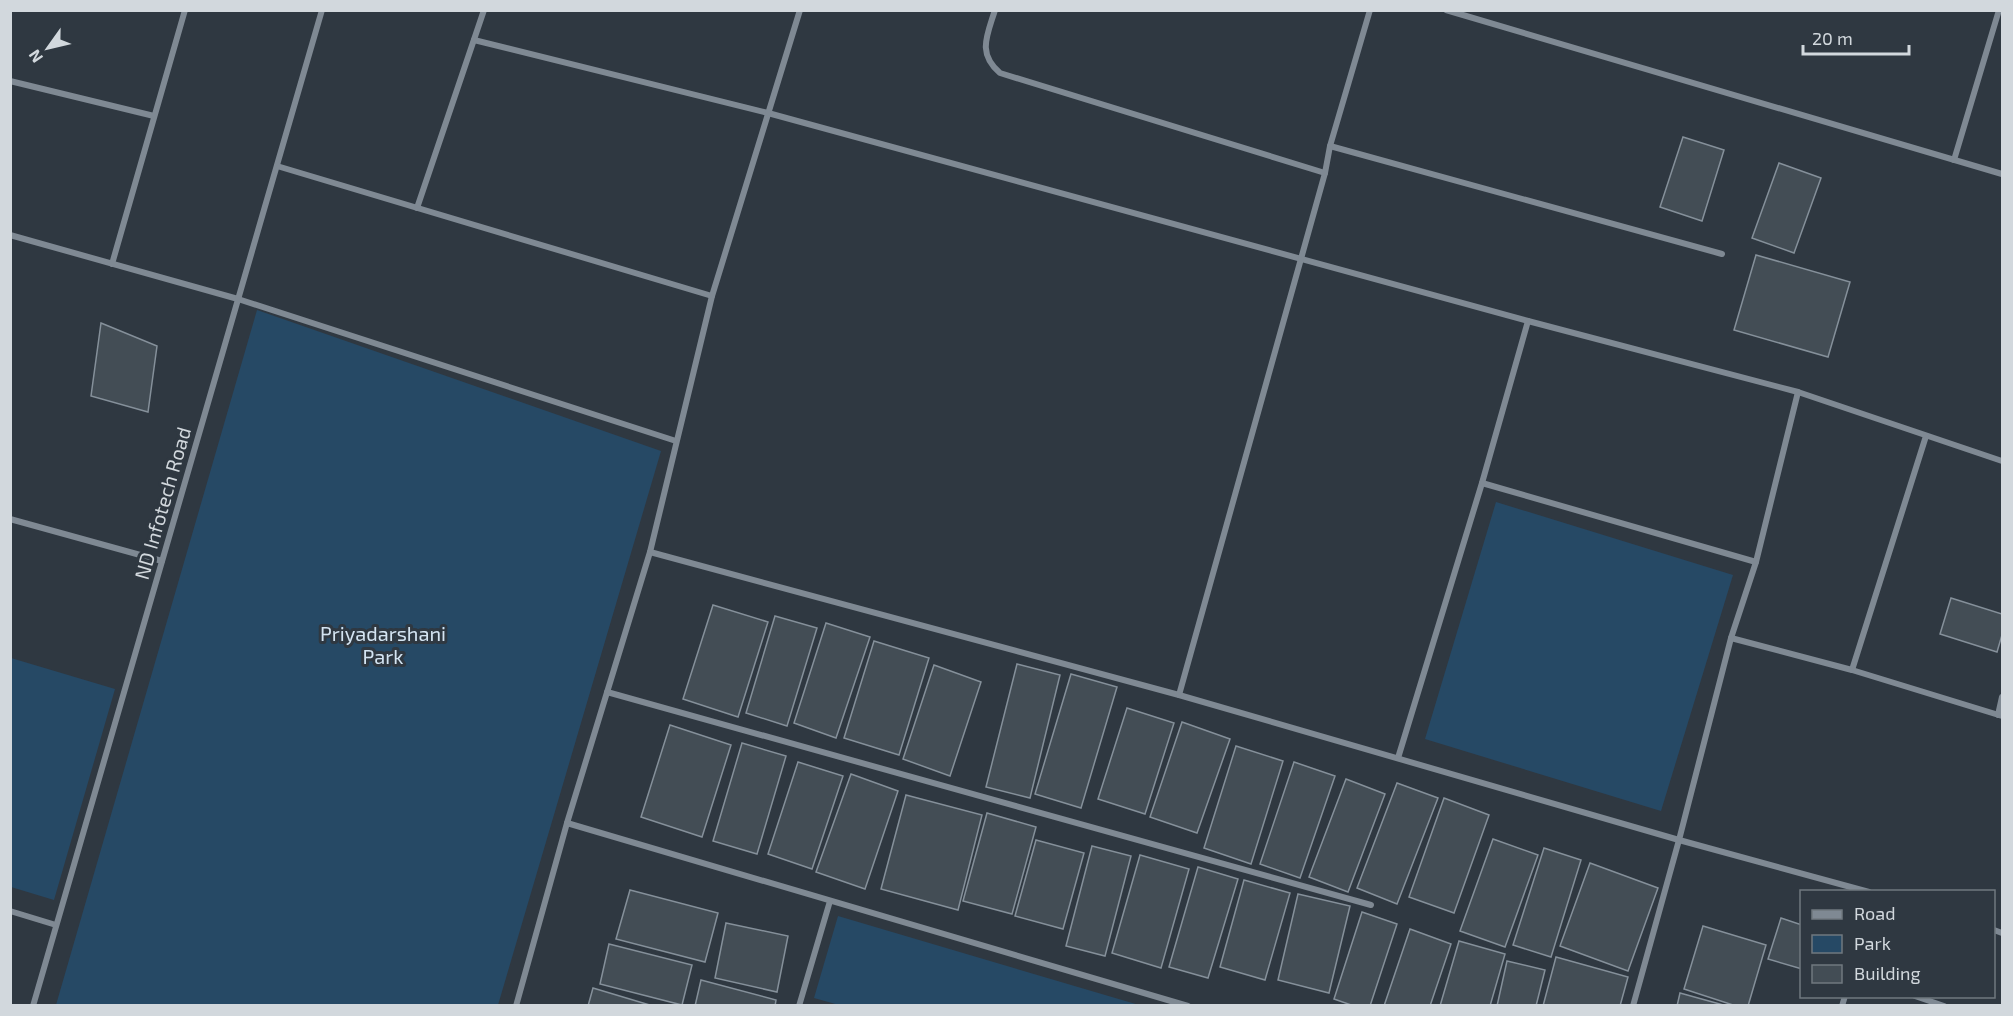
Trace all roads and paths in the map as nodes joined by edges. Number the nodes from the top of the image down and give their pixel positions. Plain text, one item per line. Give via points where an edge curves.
1 (185, 10) edge
2 (322, 10) edge
3 (484, 10) edge
4 (800, 10) edge
5 (995, 10) edge
6 (1370, 10) edge
7 (1446, 10) edge
8 (1999, 10) edge
9 (474, 40) junction
10 (10, 81) edge
11 (768, 113) junction
12 (154, 116) junction
13 (1330, 146) junction
14 (1954, 160) junction
15 (277, 166) junction
16 (1325, 172) junction
17 (2002, 174) edge
18 (417, 208) junction
19 (10, 235) edge
20 (1722, 254) dead end
21 (1301, 258) junction
22 (112, 264) junction
23 (712, 296) junction
24 (238, 299) junction
25 (1528, 321) junction
26 (1798, 392) junction
27 (1926, 436) junction
28 (676, 441) junction
29 (2002, 461) edge
30 (1482, 483) junction
31 (10, 519) edge
32 (650, 552) junction
33 (162, 561) junction
34 (1756, 562) junction
35 (1731, 638) junction
36 (1852, 669) junction
37 (607, 692) junction
38 (1179, 695) junction
39 (2002, 698) edge
40 (2000, 716) edge
41 (1398, 758) junction
42 (567, 823) junction
43 (1679, 840) junction
44 (1865, 890) edge
45 (830, 901) junction
46 (1371, 905) dead end
47 (10, 911) edge
48 (56, 925) junction
49 (1921, 998) edge
50 (33, 1005) edge
51 (516, 1005) edge
52 (799, 1005) edge
53 (1188, 1005) edge
54 (1633, 1005) edge
55 (1944, 1005) edge

1 - 12 street
2 - 15 street, ND Infotech Road
3 - 9 street
4 - 11 street
5 - 16 street via 985,52 1000,73
6 - 13 street
7 - 14 street
8 - 14 street
9 - 11 street
9 - 18 street
10 - 12 street
11 - 21 street
11 - 23 street
12 - 22 street
13 - 16 street
13 - 20 street
14 - 17 street
15 - 18 street
15 - 24 street, ND Infotech Road
16 - 21 street
18 - 23 street
19 - 22 street
21 - 25 street
21 - 38 street
22 - 24 street
23 - 28 street
24 - 28 street
24 - 33 street, ND Infotech Road
25 - 26 street
25 - 30 street
26 - 27 street
26 - 34 street
27 - 29 street
27 - 36 street
28 - 32 street
30 - 34 street
30 - 41 street
31 - 33 street
32 - 37 street
32 - 38 street
33 - 48 street, ND Infotech Road
34 - 35 street
35 - 36 street
35 - 43 street
36 - 40 street
37 - 42 street
37 - 46 street
38 - 41 street
39 - 40 street
41 - 43 street
42 - 45 street
42 - 51 street
43 - 44 street
43 - 54 street
45 - 52 street
45 - 53 street
47 - 48 street
48 - 50 street, ND Infotech Road
49 - 55 street

